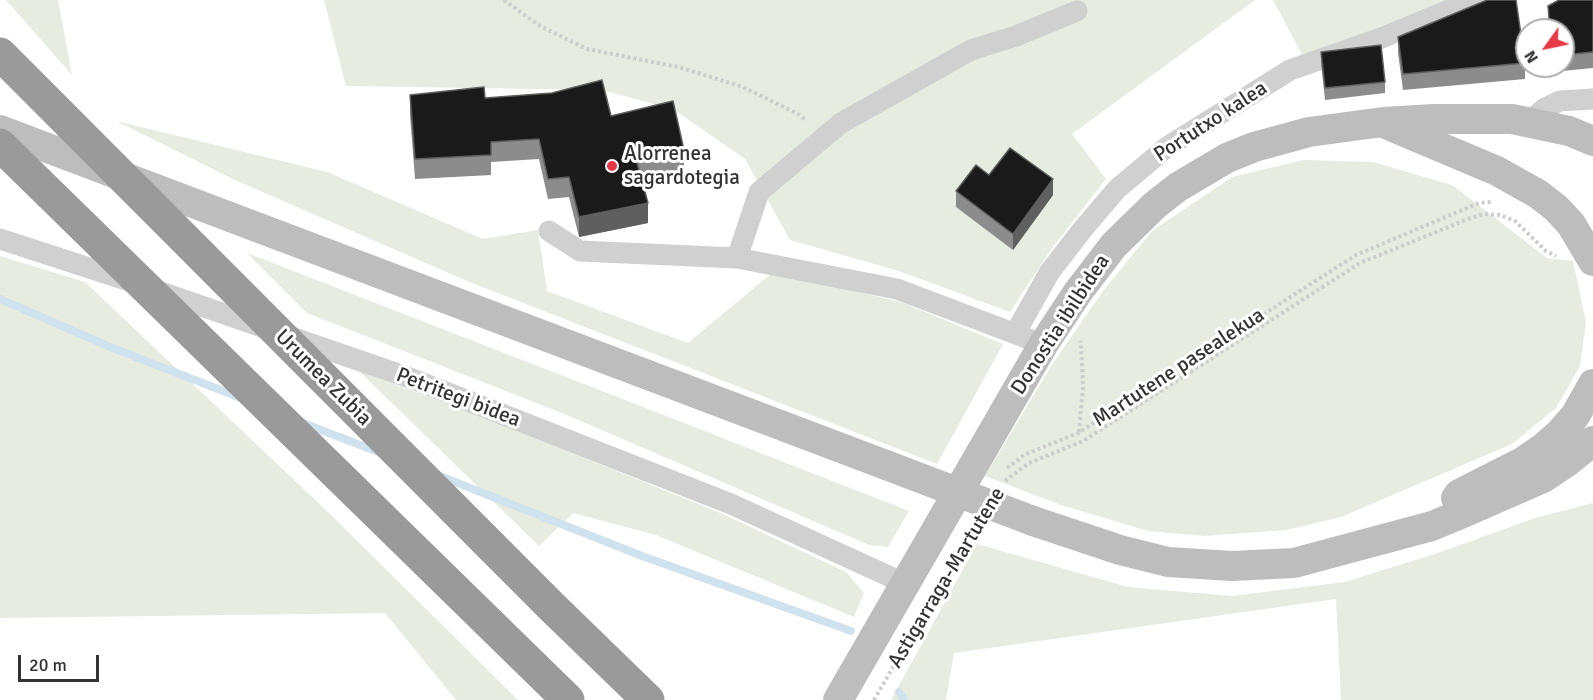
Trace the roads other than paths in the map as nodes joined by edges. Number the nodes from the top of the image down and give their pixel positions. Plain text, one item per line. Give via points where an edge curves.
1 (1473, 0) edge
2 (1077, 11) dead end
3 (0, 54) edge
4 (1593, 99) edge
5 (1383, 122) junction
6 (1536, 124) junction
7 (0, 130) edge
8 (1593, 141) edge
9 (0, 145) edge
10 (1593, 153) edge
11 (549, 231) dead end
12 (0, 239) edge
13 (1590, 255) edge
14 (737, 258) junction
15 (1016, 332) junction
16 (1043, 345) junction
17 (1593, 384) edge
18 (1593, 441) edge
19 (1593, 469) edge
20 (1543, 478) junction
21 (1432, 526) junction
22 (906, 584) junction
23 (568, 700) edge
24 (648, 700) edge
25 (838, 700) edge

1 - 15 street, Portutxo kalea via 1290,70 1167,147 1117,189 1082,230 1049,273
2 - 14 street via 971,50 841,123 759,192
3 - 24 highway, Urumea Zubia, bridge
4 - 6 street via 1560,101 1545,108
5 - 6 main road, Donostia ibilbidea via 1486,117
5 - 13 main road via 1497,171 1538,194 1571,225
5 - 16 main road, Donostia ibilbidea via 1281,139 1202,171 1155,204 1114,245
6 - 8 main road, Donostia ibilbidea
6 - 10 main road
7 - 21 main road, bridge via 1033,521 1120,550 1168,562 1232,566 1294,563
9 - 23 highway, bridge
11 - 14 street via 580,251
12 - 22 street, Petritegi bidea via 410,378 731,504
14 - 15 street via 897,289
15 - 16 street
16 - 22 main road, Donostia ibilbidea
17 - 21 main road via 1560,434 1524,461 1459,494
18 - 20 main road
19 - 20 main road
20 - 21 main road
22 - 25 main road, Donostia ibilbidea

